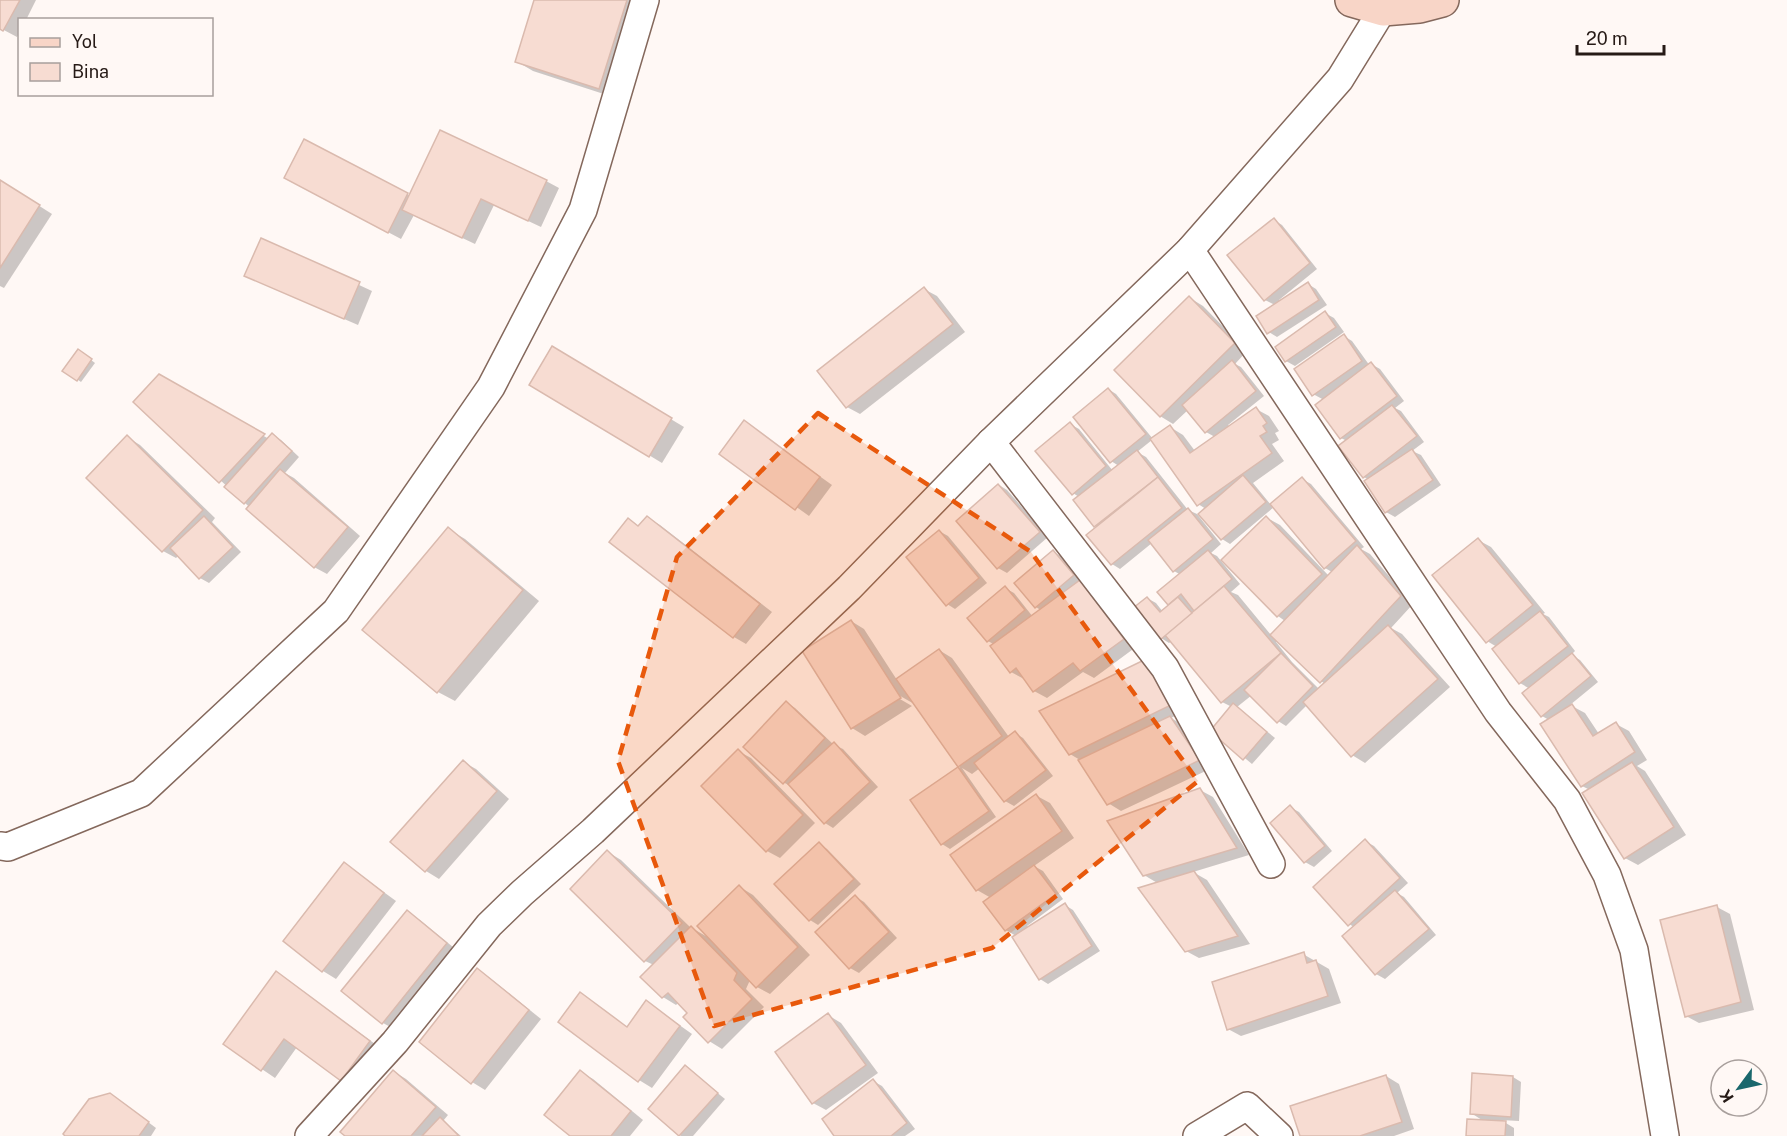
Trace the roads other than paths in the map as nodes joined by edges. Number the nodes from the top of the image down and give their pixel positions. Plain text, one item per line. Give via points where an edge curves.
1 (645, 0) edge
2 (1352, 0) edge
3 (1442, 0) edge
4 (1383, 9) junction
5 (1191, 250) junction
6 (992, 442) junction
7 (0, 846) edge
8 (1271, 864) dead end
9 (309, 1136) edge
10 (1197, 1136) edge
11 (1279, 1136) edge
12 (1665, 1136) edge

1 - 7 street via 583,210 491,387 336,611 141,793 8,847
2 - 4 main road
3 - 4 main road
4 - 5 street via 1340,79
5 - 6 street
5 - 12 street via 1498,712 1567,800 1607,875 1634,951
6 - 8 street via 1165,668
6 - 9 street via 841,596 489,925 395,1042
10 - 11 street via 1247,1106

